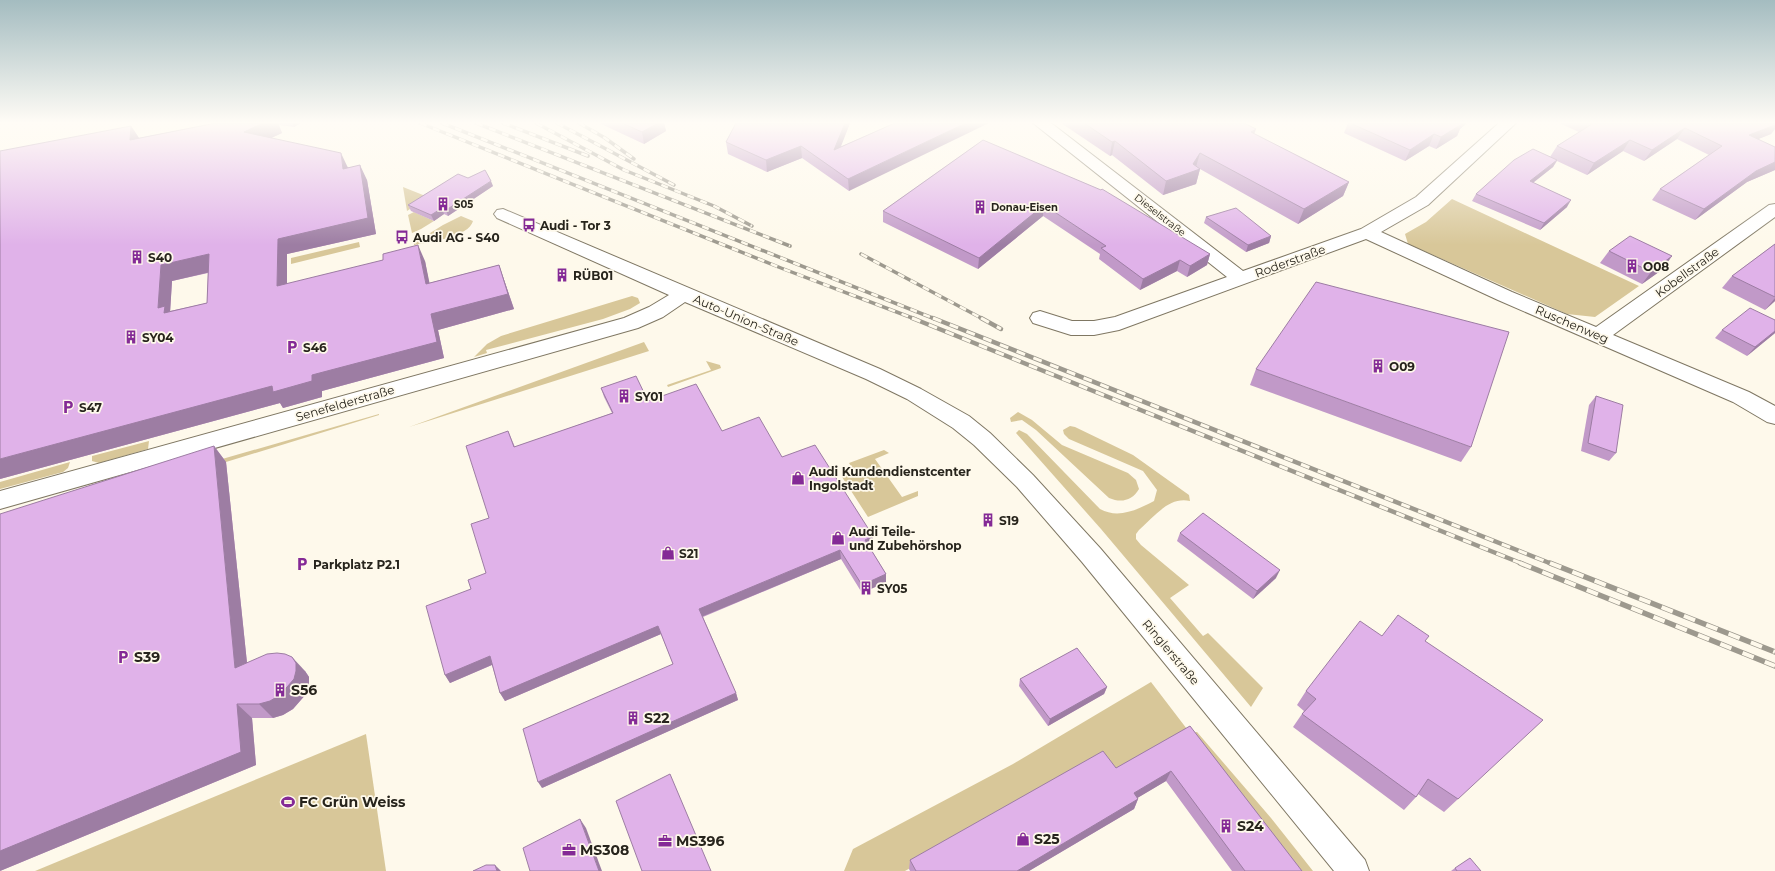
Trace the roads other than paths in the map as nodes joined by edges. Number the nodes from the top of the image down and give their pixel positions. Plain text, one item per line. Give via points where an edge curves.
1 (1093, 164) edge
2 (1463, 164) edge
3 (1775, 209) edge
4 (503, 214) dead end
5 (1367, 233) junction
6 (1240, 278) junction
7 (684, 294) junction
8 (1040, 318) dead end
9 (1599, 335) junction
10 (1775, 416) edge
11 (982, 439) joint
12 (0, 500) edge
13 (1354, 871) edge

1 - 6 street, Dieselstraße
2 - 5 street, Roderstraße via 1422,201
3 - 9 street, Kobellstraße
4 - 7 street, Auto-Union-Straße
5 - 6 street, Roderstraße
5 - 9 street, Ruschenweg via 1505,296
6 - 8 street, Roderstraße via 1119,323 1094,328 1071,328
7 - 11 street, Auto-Union-Straße via 873,374 938,408
7 - 12 street, Senefelderstraße via 656,312 632,323
9 - 10 street, Ruschenweg via 1741,397
11 - 13 street, Ringlerstraße via 1025,481 1091,556

